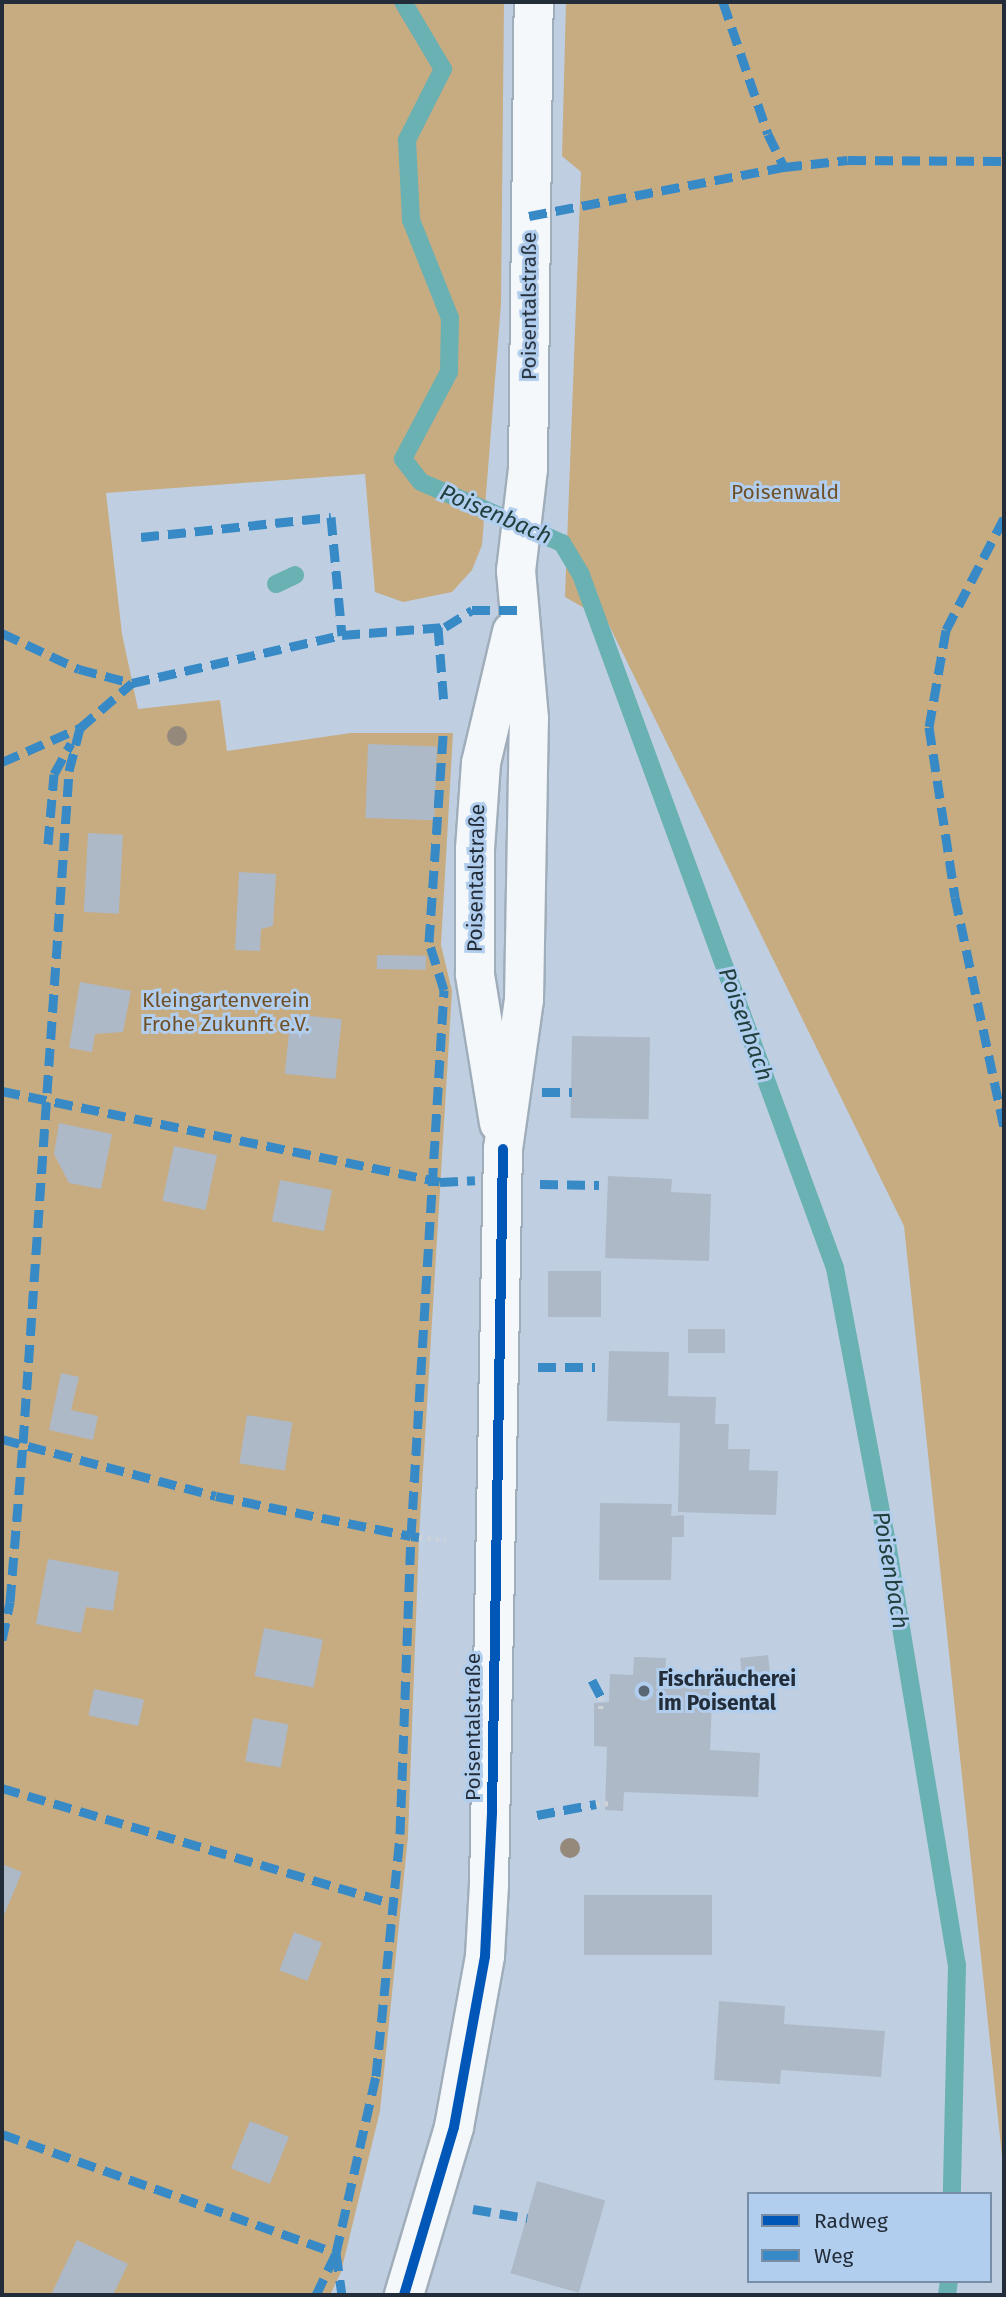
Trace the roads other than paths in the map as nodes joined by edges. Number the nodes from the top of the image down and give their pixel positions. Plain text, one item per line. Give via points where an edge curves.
1 (534, 2) edge
2 (518, 610) junction
3 (503, 1149) junction
4 (404, 2295) edge

1 - 2 main road, Poisentalstraße via 528,469
2 - 3 main road, Poisentalstraße via 529,719 524,1000
2 - 3 main road, Poisentalstraße via 481,763 475,849 475,974
3 - 4 main road, Poisentalstraße via 492,1813 485,1956 454,2127

